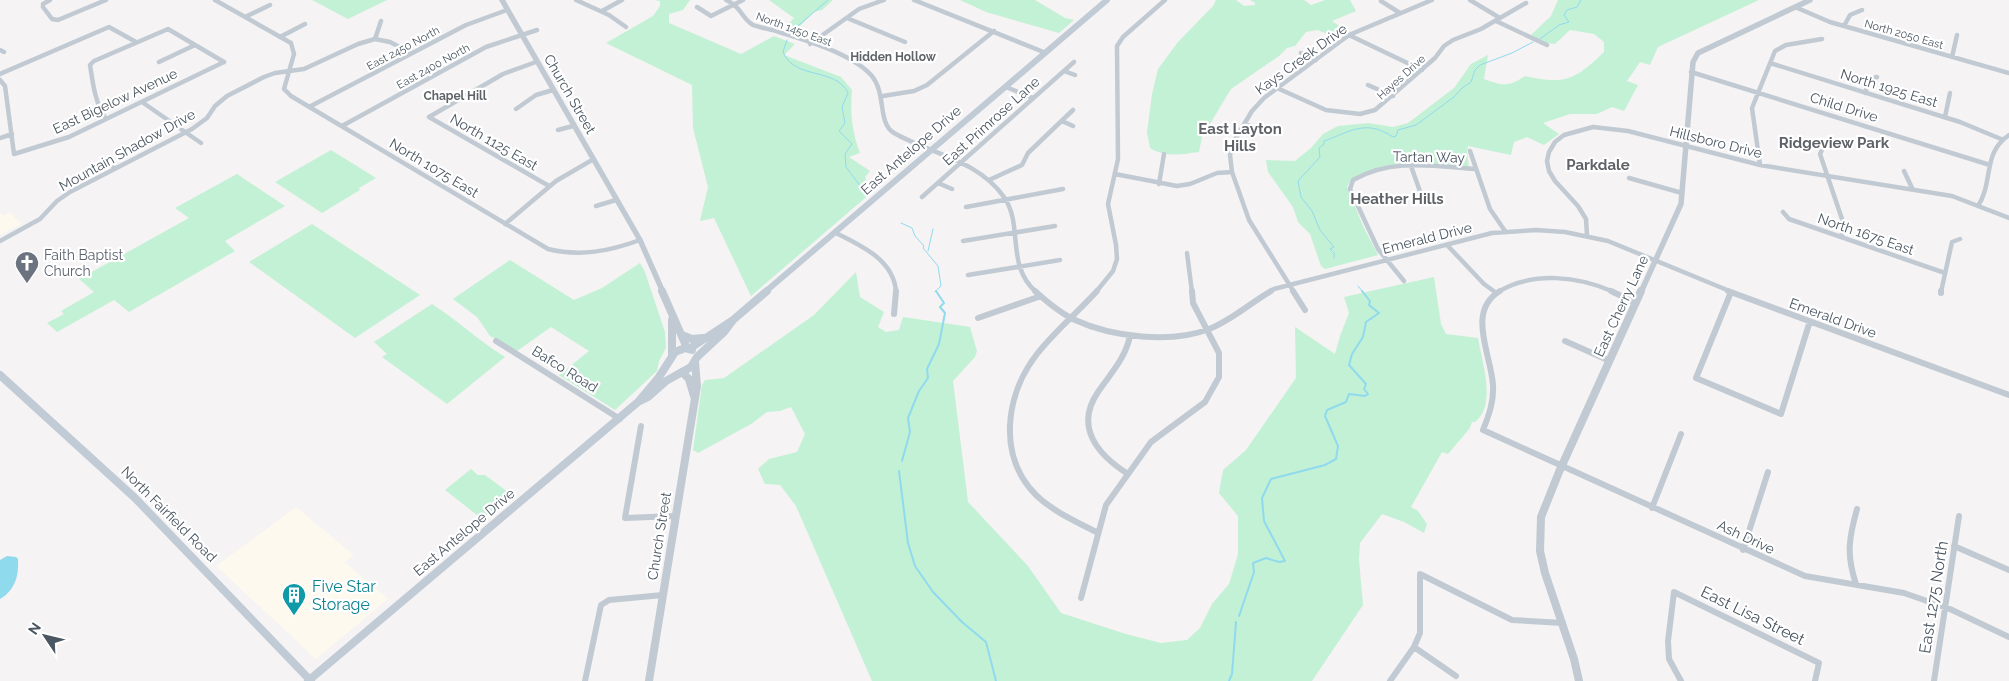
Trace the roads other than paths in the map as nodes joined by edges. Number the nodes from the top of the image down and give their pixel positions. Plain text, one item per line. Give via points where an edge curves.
1 (50, 0) edge
2 (106, 0) edge
3 (215, 0) edge
4 (502, 0) edge
5 (576, 0) edge
6 (622, 0) edge
7 (726, 0) edge
8 (743, 0) edge
9 (884, 0) edge
10 (914, 0) edge
11 (1107, 0) edge
12 (1155, 0) edge
13 (1432, 0) edge
14 (1470, 0) edge
15 (1810, 0) edge
16 (1164, 1) edge
17 (1381, 1) edge
18 (1526, 3) dead end
19 (270, 5) dead end
20 (734, 5) junction
21 (697, 7) dead end
22 (1796, 7) junction
23 (507, 10) junction
24 (1862, 10) dead end
25 (602, 11) junction
26 (1400, 13) junction
27 (244, 17) junction
28 (846, 18) junction
29 (1498, 20) junction
30 (381, 21) dead end
31 (305, 24) dead end
32 (1844, 26) junction
33 (626, 27) dead end
34 (537, 30) dead end
35 (994, 31) junction
36 (521, 34) junction
37 (1350, 35) junction
38 (1957, 35) dead end
39 (280, 37) junction
40 (375, 39) junction
41 (1822, 39) dead end
42 (136, 42) junction
43 (905, 42) dead end
44 (810, 44) junction
45 (195, 45) junction
46 (1547, 45) dead end
47 (411, 53) junction
48 (1046, 53) junction
49 (1301, 53) dead end
50 (1952, 57) junction
51 (1316, 60) junction
52 (159, 62) dead end
53 (536, 62) junction
54 (1074, 62) dead end
55 (1770, 63) junction
56 (1422, 70) junction
57 (288, 71) junction
58 (1064, 71) junction
59 (1691, 72) junction
60 (2009, 73) edge
61 (0, 74) edge
62 (1075, 75) dead end
63 (1877, 77) dead end
64 (0, 80) edge
65 (1368, 85) dead end
66 (1006, 87) junction
67 (1277, 88) junction
68 (553, 90) junction
69 (1758, 92) junction
70 (1865, 93) junction
71 (1950, 93) dead end
72 (883, 96) junction
73 (1393, 96) junction
74 (1033, 98) junction
75 (142, 102) junction
76 (8, 104) junction
77 (2, 106) dead end
78 (309, 107) junction
79 (516, 109) dead end
80 (1073, 110) dead end
81 (1945, 117) junction
82 (106, 119) junction
83 (1062, 121) junction
84 (1244, 124) junction
85 (342, 126) junction
86 (573, 126) junction
87 (1073, 126) dead end
88 (558, 130) dead end
89 (186, 132) junction
90 (12, 134) junction
91 (1280, 134) dead end
92 (2009, 135) edge
93 (0, 138) edge
94 (2001, 139) junction
95 (201, 143) dead end
96 (1685, 147) junction
97 (1823, 148) dead end
98 (933, 150) junction
99 (1470, 151) dead end
100 (1164, 154) dead end
101 (103, 159) dead end
102 (592, 160) junction
103 (962, 162) junction
104 (1990, 165) junction
105 (1411, 166) junction
106 (1760, 166) junction
107 (116, 168) junction
108 (1475, 169) junction
109 (1904, 171) dead end
110 (1232, 172) junction
111 (1115, 174) junction
112 (1828, 176) junction
113 (1629, 178) dead end
114 (989, 180) junction
115 (938, 183) junction
116 (1158, 184) junction
117 (549, 186) junction
118 (1912, 188) junction
119 (1063, 189) dead end
120 (952, 190) dead end
121 (1682, 193) junction
122 (922, 196) dead end
123 (1422, 197) dead end
124 (616, 200) junction
125 (1007, 200) junction
126 (596, 206) dead end
127 (1978, 206) junction
128 (966, 207) dead end
129 (1782, 212) dead end
130 (2009, 218) edge
131 (505, 224) junction
132 (1055, 226) dead end
133 (1505, 231) junction
134 (836, 233) junction
135 (1015, 233) junction
136 (1587, 235) junction
137 (1842, 237) junction
138 (1960, 239) dead end
139 (640, 240) junction
140 (0, 241) edge
141 (963, 241) dead end
142 (1447, 245) junction
143 (1187, 253) dead end
144 (1060, 260) dead end
145 (1386, 260) junction
146 (1656, 261) junction
147 (1019, 267) junction
148 (1945, 273) junction
149 (968, 275) dead end
150 (1404, 281) dead end
151 (1290, 285) junction
152 (1496, 292) junction
153 (1731, 292) junction
154 (1942, 293) dead end
155 (1040, 296) junction
156 (1636, 302) junction
157 (1305, 310) dead end
158 (894, 314) dead end
159 (672, 317) junction
160 (978, 318) dead end
161 (1072, 318) junction
162 (733, 320) junction
163 (1810, 322) junction
164 (1206, 330) junction
165 (712, 334) junction
166 (682, 335) junction
167 (1130, 336) junction
168 (496, 341) dead end
169 (1566, 342) dead end
170 (688, 348) junction
171 (672, 355) junction
172 (696, 360) junction
173 (1610, 361) junction
174 (665, 367) junction
175 (681, 372) junction
176 (0, 375) edge
177 (2009, 395) edge
178 (694, 396) junction
179 (638, 402) junction
180 (620, 419) junction
181 (641, 426) dead end
182 (1681, 434) dead end
183 (1562, 466) junction
184 (1768, 472) dead end
185 (1128, 474) junction
186 (1652, 508) junction
187 (1857, 509) dead end
188 (676, 516) junction
189 (1959, 516) dead end
190 (1098, 533) junction
191 (1954, 546) junction
192 (1743, 550) junction
193 (2009, 570) edge
194 (1856, 584) junction
195 (663, 595) junction
196 (1082, 598) dead end
197 (1944, 607) junction
198 (1563, 624) junction
199 (2009, 637) edge
200 (1414, 647) junction
201 (1456, 676) dead end
202 (309, 680) edge
203 (585, 681) edge
204 (649, 681) edge
205 (1390, 681) edge
206 (1579, 681) edge
207 (1681, 681) edge
208 (1816, 681) edge
209 (1934, 681) edge

1 - 2 street via 42,7 52,19 58,20
3 - 27 street
4 - 23 street, Church Street
5 - 25 street
6 - 25 street
7 - 20 street, North 1450 East
8 - 20 street
9 - 28 street via 865,6
10 - 35 street
11 - 48 main road, East Antelope Drive
12 - 16 street
13 - 26 street, Kays Creek Drive
14 - 29 street
15 - 22 street, East Cherry Lane
16 - 111 street via 1117,46 1118,161
17 - 26 street
18 - 29 street, Hayes Drive
19 - 27 street
20 - 21 street via 711,16
20 - 44 street, North 1450 East via 751,24
22 - 32 street, North 2050 East
22 - 59 street, East Cherry Lane via 1698,53
23 - 36 street, Church Street
23 - 47 street, East 2450 North via 466,25
24 - 32 street via 1850,15
25 - 33 street
26 - 37 street, Kays Creek Drive
27 - 39 street
28 - 43 street
28 - 44 street
29 - 46 street
29 - 56 street, Hayes Drive via 1444,46
30 - 40 street
31 - 39 street
32 - 50 street, North 2050 East
34 - 36 street, East 2400 North
35 - 48 street
35 - 72 street via 926,86
36 - 53 street, Church Street
36 - 85 street, East 2400 North via 486,47
37 - 51 street, Kays Creek Drive
37 - 56 street
38 - 50 street
39 - 57 street via 295,49
40 - 47 street via 390,42
40 - 57 street, Mountain Shadow Drive via 315,66
41 - 55 street via 1780,47 1775,50
42 - 45 street via 165,29
42 - 61 street via 110,27
42 - 82 street via 91,63 98,108
44 - 72 street, North 1450 East via 864,70 878,84
45 - 52 street
45 - 75 street, East Bigelow Avenue via 224,62
47 - 78 street, East 2450 North
48 - 66 main road, East Antelope Drive
49 - 51 street
50 - 60 street, North 2050 East
51 - 67 street, Kays Creek Drive
53 - 68 street, Church Street
53 - 117 street, North 1125 East via 503,74 428,117
54 - 58 street, East Primrose Lane
55 - 69 street
55 - 70 street, North 1925 East
56 - 73 street, Hayes Drive
57 - 78 street, North 1075 East via 284,89
57 - 89 street, Mountain Shadow Drive via 264,76 236,91
58 - 62 street
58 - 74 street, East Primrose Lane
59 - 69 street, Child Drive
59 - 96 street, East Cherry Lane
63 - 70 street via 1870,79
64 - 76 street via 6,86
65 - 73 street
66 - 74 street
66 - 98 main road, East Antelope Drive
67 - 73 street, Hayes Drive via 1342,114 1375,110
67 - 84 street, Kays Creek Drive via 1252,111
68 - 79 street
68 - 86 street, Church Street
69 - 104 street, Child Drive
69 - 106 street via 1752,108
70 - 81 street, North 1925 East
71 - 81 street
72 - 98 street via 883,121 887,127
74 - 103 street, East Primrose Lane
75 - 82 street, East Bigelow Avenue
75 - 89 street
76 - 77 street
76 - 90 street
78 - 85 street, North 1075 East
80 - 83 street
81 - 94 street, North 1925 East
82 - 90 street, East Bigelow Avenue via 56,142 14,154
83 - 87 street
83 - 114 street via 1028,153 1022,165
84 - 91 street
84 - 110 street, Kays Creek Drive via 1230,155
85 - 131 street, North 1075 East
86 - 88 street
86 - 102 street, Church Street
89 - 95 street
89 - 107 street, Mountain Shadow Drive
90 - 93 street
92 - 94 street
94 - 104 street via 1993,149
96 - 106 street, Hillsboro Drive
96 - 121 street, East Cherry Lane
96 - 136 street, Hillsboro Drive via 1628,131 1593,127 1564,135 1555,142 1547,161 1549,171 1586,219
97 - 112 street via 1820,154
98 - 103 street, Emerald Drive
98 - 134 main road, East Antelope Drive
99 - 108 street
100 - 116 street
101 - 107 street
102 - 117 street via 564,174
102 - 124 street, Church Street
103 - 114 street, Emerald Drive
103 - 115 street, East Primrose Lane
104 - 127 street via 1986,193
105 - 108 street, Tartan Way
105 - 123 street
105 - 145 street, Tartan Way via 1381,168 1352,180 1350,189 1370,234
106 - 112 street, Hillsboro Drive
107 - 140 street, Mountain Shadow Drive via 70,192 40,219
108 - 133 street via 1490,209
109 - 118 street
110 - 116 street via 1216,173 1190,184
110 - 151 street, Kays Creek Drive via 1249,220
111 - 116 street
111 - 161 street via 1107,208 1117,249 1115,267
112 - 118 street, Hillsboro Drive
112 - 137 street via 1842,219
113 - 121 street
114 - 125 street, Emerald Drive
115 - 120 street
115 - 122 street, East Primrose Lane
117 - 131 street
118 - 127 street, Hillsboro Drive via 1952,196
119 - 125 street
121 - 146 street, East Cherry Lane via 1674,221
124 - 126 street
124 - 139 street, Church Street
125 - 128 street
125 - 135 street, Emerald Drive
127 - 130 street, Hillsboro Drive
129 - 137 street, North 1675 East via 1790,219
131 - 139 street, North 1075 East via 548,249 569,254 608,250
132 - 135 street
133 - 136 street, Emerald Drive via 1548,229
133 - 142 street, Emerald Drive
134 - 158 street via 879,257 892,273 898,293
134 - 162 main road, East Antelope Drive
135 - 141 street
135 - 147 street, Emerald Drive
136 - 146 street, Emerald Drive
137 - 148 street, North 1675 East
138 - 148 street via 1952,242
139 - 159 street, Church Street
142 - 145 street, Emerald Drive
142 - 152 street via 1484,284
143 - 164 street via 1193,303
144 - 147 street
145 - 150 street, Tartan Way
145 - 151 street, Emerald Drive
146 - 153 street, Emerald Drive
146 - 156 street, East Cherry Lane
147 - 149 street
147 - 155 street, Emerald Drive
148 - 154 street
151 - 157 street, Kays Creek Drive
151 - 164 street, Emerald Drive via 1274,289 1229,320
152 - 156 street via 1545,277 1565,278 1584,281
152 - 183 street, Ash Drive via 1482,309 1481,320 1494,384 1494,400 1483,430
153 - 163 street, Emerald Drive
153 - 163 street via 1696,378 1781,414
155 - 160 street
155 - 161 street, Emerald Drive
156 - 173 street, East Cherry Lane
159 - 166 street, Church Street
159 - 171 street, Church Street
161 - 167 street, Emerald Drive
161 - 190 street via 1032,360 1016,388 1008,437 1011,456 1021,479 1036,496
162 - 165 main road, East Antelope Drive
162 - 172 main road, East Antelope Drive
163 - 177 street, Emerald Drive
164 - 167 street, Emerald Drive via 1160,338
164 - 185 street via 1219,353 1219,377 1215,386 1205,402 1151,442
165 - 166 main road via 694,340
165 - 170 main road, East Antelope Drive
166 - 170 street, Church Street
167 - 185 street via 1127,352 1090,403 1087,423 1094,445 1112,464
168 - 180 street, Bafco Road
169 - 173 street
170 - 171 main road, East Antelope Drive
170 - 172 main road via 696,353
171 - 174 main road, East Antelope Drive
172 - 175 main road, East Antelope Drive
172 - 178 street, Church Street
173 - 183 street, East Cherry Lane
174 - 175 main road via 670,372
174 - 179 main road, East Antelope Drive
175 - 178 street via 690,381
175 - 179 main road, East Antelope Drive
176 - 202 main road, North Fairfield Road via 136,498
178 - 188 street, Church Street
179 - 180 main road, East Antelope Drive
180 - 202 main road, East Antelope Drive
181 - 188 street via 625,518
182 - 186 street
183 - 186 street, Ash Drive
183 - 198 street, East Cherry Lane via 1545,505 1539,534 1545,573
184 - 192 street
185 - 190 street via 1106,506
186 - 192 street, Ash Drive
187 - 194 street via 1847,546
188 - 195 street, Church Street
189 - 191 street, East 1275 North
190 - 196 street
191 - 193 street
191 - 197 street, East 1275 North
192 - 194 street, Ash Drive via 1805,576
194 - 197 street, Ash Drive via 1889,589
195 - 203 street via 609,600 601,605
195 - 204 street, Church Street
197 - 199 street, Ash Drive
197 - 209 street, East 1275 North
198 - 200 street via 1512,620 1420,574 1420,633
198 - 206 street, East Cherry Lane
200 - 201 street
200 - 205 street
207 - 208 street, East Lisa Street via 1669,659 1674,592 1820,663

